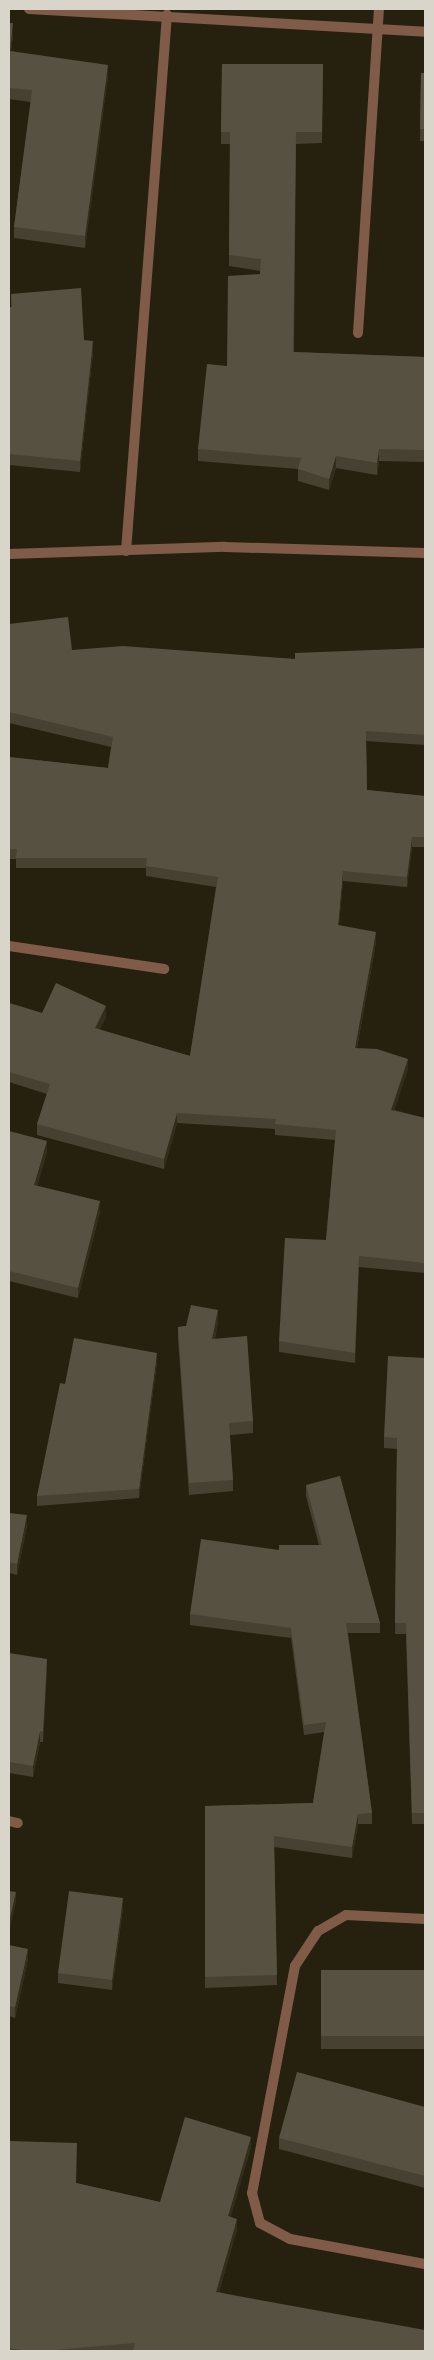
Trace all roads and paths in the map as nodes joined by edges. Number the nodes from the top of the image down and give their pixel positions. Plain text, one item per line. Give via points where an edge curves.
1 (29, 9) edge
2 (379, 9) edge
3 (168, 15) junction
4 (377, 29) junction
5 (425, 32) edge
6 (358, 333) dead end
7 (126, 551) junction
8 (425, 553) edge
9 (9, 554) edge
10 (9, 946) edge
11 (164, 969) dead end
12 (425, 1919) edge
13 (425, 2264) edge

1 - 3 street
2 - 4 street
3 - 4 street
3 - 7 street
4 - 5 street
4 - 6 street
7 - 8 street via 225,547
7 - 9 street
10 - 11 street
12 - 13 street via 346,1915 318,1931 295,1966 252,2193 260,2223 290,2239

